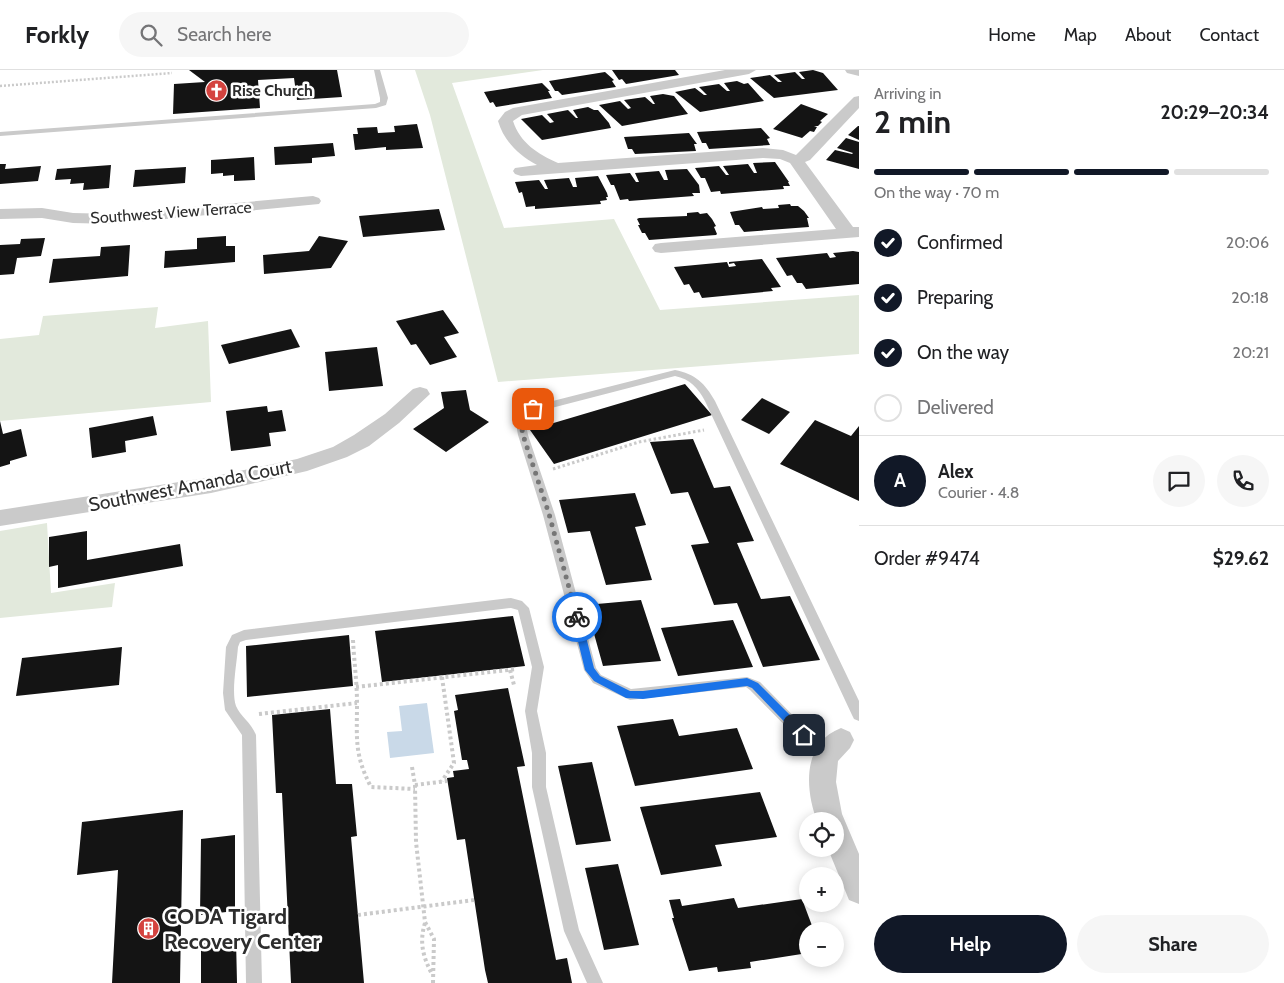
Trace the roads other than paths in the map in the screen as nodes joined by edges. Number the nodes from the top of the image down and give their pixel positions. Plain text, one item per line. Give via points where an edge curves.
1 (377, 70) edge
2 (749, 70) edge
3 (852, 70) edge
4 (859, 72) edge
5 (859, 100) edge
6 (0, 134) edge
7 (796, 160) junction
8 (556, 168) junction
9 (521, 170) dead end
10 (313, 201) dead end
11 (0, 214) edge
12 (853, 232) edge
13 (661, 248) dead end
14 (420, 394) dead end
15 (0, 518) edge
16 (859, 715) edge
17 (833, 748) joint
18 (827, 812) edge
19 (844, 852) edge
20 (859, 890) edge
21 (254, 983) edge
22 (595, 983) edge

1 - 6 lane via 384,98 383,103 376,106
2 - 8 street via 510,114 505,121 507,130 518,144 537,160
3 - 4 street
5 - 7 street via 804,157
7 - 8 street via 763,153
7 - 12 street
8 - 9 street
10 - 11 street, Southwest View Terrace via 114,219 73,218 42,212
12 - 13 street
14 - 15 street, Southwest Amanda Court via 367,436 318,460 205,486
16 - 17 lane via 723,426 704,390 692,378 675,373 654,377 533,409 523,416 523,435 551,524 590,670 597,679 630,695 747,682
17 - 18 street via 823,774
19 - 20 street
21 - 22 lane via 249,735 248,728 230,707 232,647 236,639 244,635 511,602 523,608 538,667 531,711 539,753 540,787 572,931

